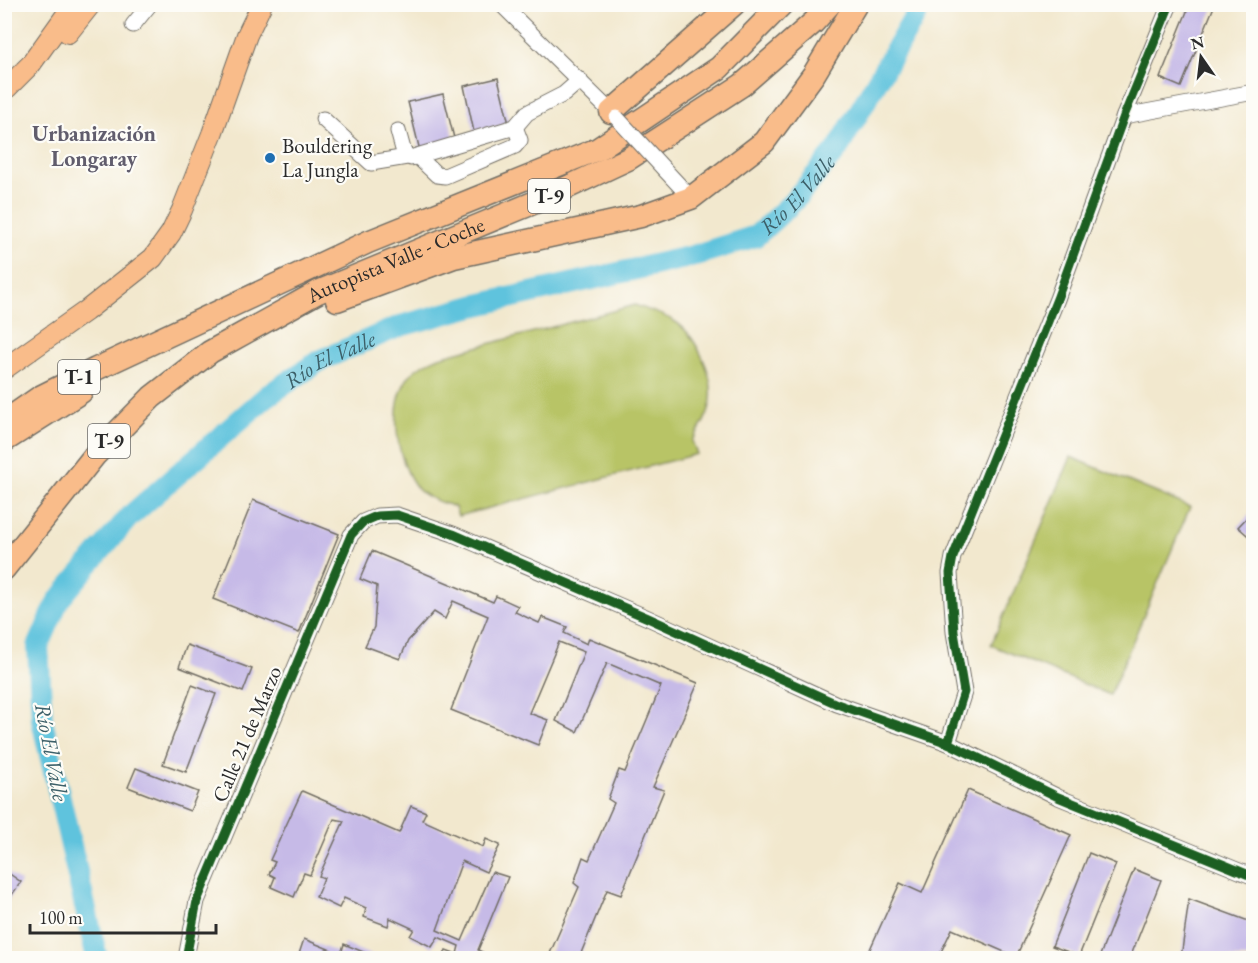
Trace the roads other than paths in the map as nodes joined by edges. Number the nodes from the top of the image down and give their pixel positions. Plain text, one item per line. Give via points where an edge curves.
1 (74, 4) edge
2 (91, 4) edge
3 (150, 4) edge
4 (262, 4) edge
5 (501, 4) edge
6 (734, 4) edge
7 (782, 4) edge
8 (830, 4) edge
9 (856, 4) edge
10 (1170, 4) edge
11 (133, 25) dead end
12 (31, 64) junction
13 (580, 80) junction
14 (4, 91) edge
15 (1254, 92) edge
16 (614, 115) junction
17 (1124, 116) junction
18 (323, 119) dead end
19 (515, 127) junction
20 (398, 132) dead end
21 (458, 144) junction
22 (412, 156) junction
23 (466, 168) junction
24 (691, 198) junction
25 (237, 336) junction
26 (158, 339) junction
27 (4, 369) edge
28 (4, 422) edge
29 (4, 441) edge
30 (4, 569) edge
31 (948, 743) junction
32 (1254, 877) edge
33 (186, 958) edge

1 - 12 main road
2 - 12 main road via 55,49
3 - 11 street
4 - 27 main road via 182,210 165,242 132,277
5 - 13 street
6 - 16 highway
7 - 26 highway, Autopista Valle - Coche / T-9 via 720,68 598,149 368,242
8 - 25 highway, Autopista Valle - Coche / T-9 via 742,85 628,159 538,201 318,292
9 - 24 highway via 814,74 764,142
10 - 17 street
12 - 14 main road
13 - 16 street
13 - 19 street via 564,94 528,113
15 - 17 street
16 - 24 street, bridge
17 - 31 street via 1057,299 953,557 950,573 954,632 964,692
18 - 22 street via 371,163
19 - 21 street
19 - 23 street via 518,144
20 - 22 street via 404,153
21 - 22 street
21 - 23 street
22 - 23 street via 440,177
24 - 25 highway via 641,216 454,257
25 - 30 highway, Autopista Valle - Coche / T-9 via 152,397 95,455
26 - 28 highway, Autopista Valle - Coche / T-1 via 40,397
26 - 29 highway via 143,356
31 - 32 street via 1058,797
31 - 33 street, Calle 21 de Marzo via 837,704 453,534 397,515 377,516 363,522 351,535 197,901

